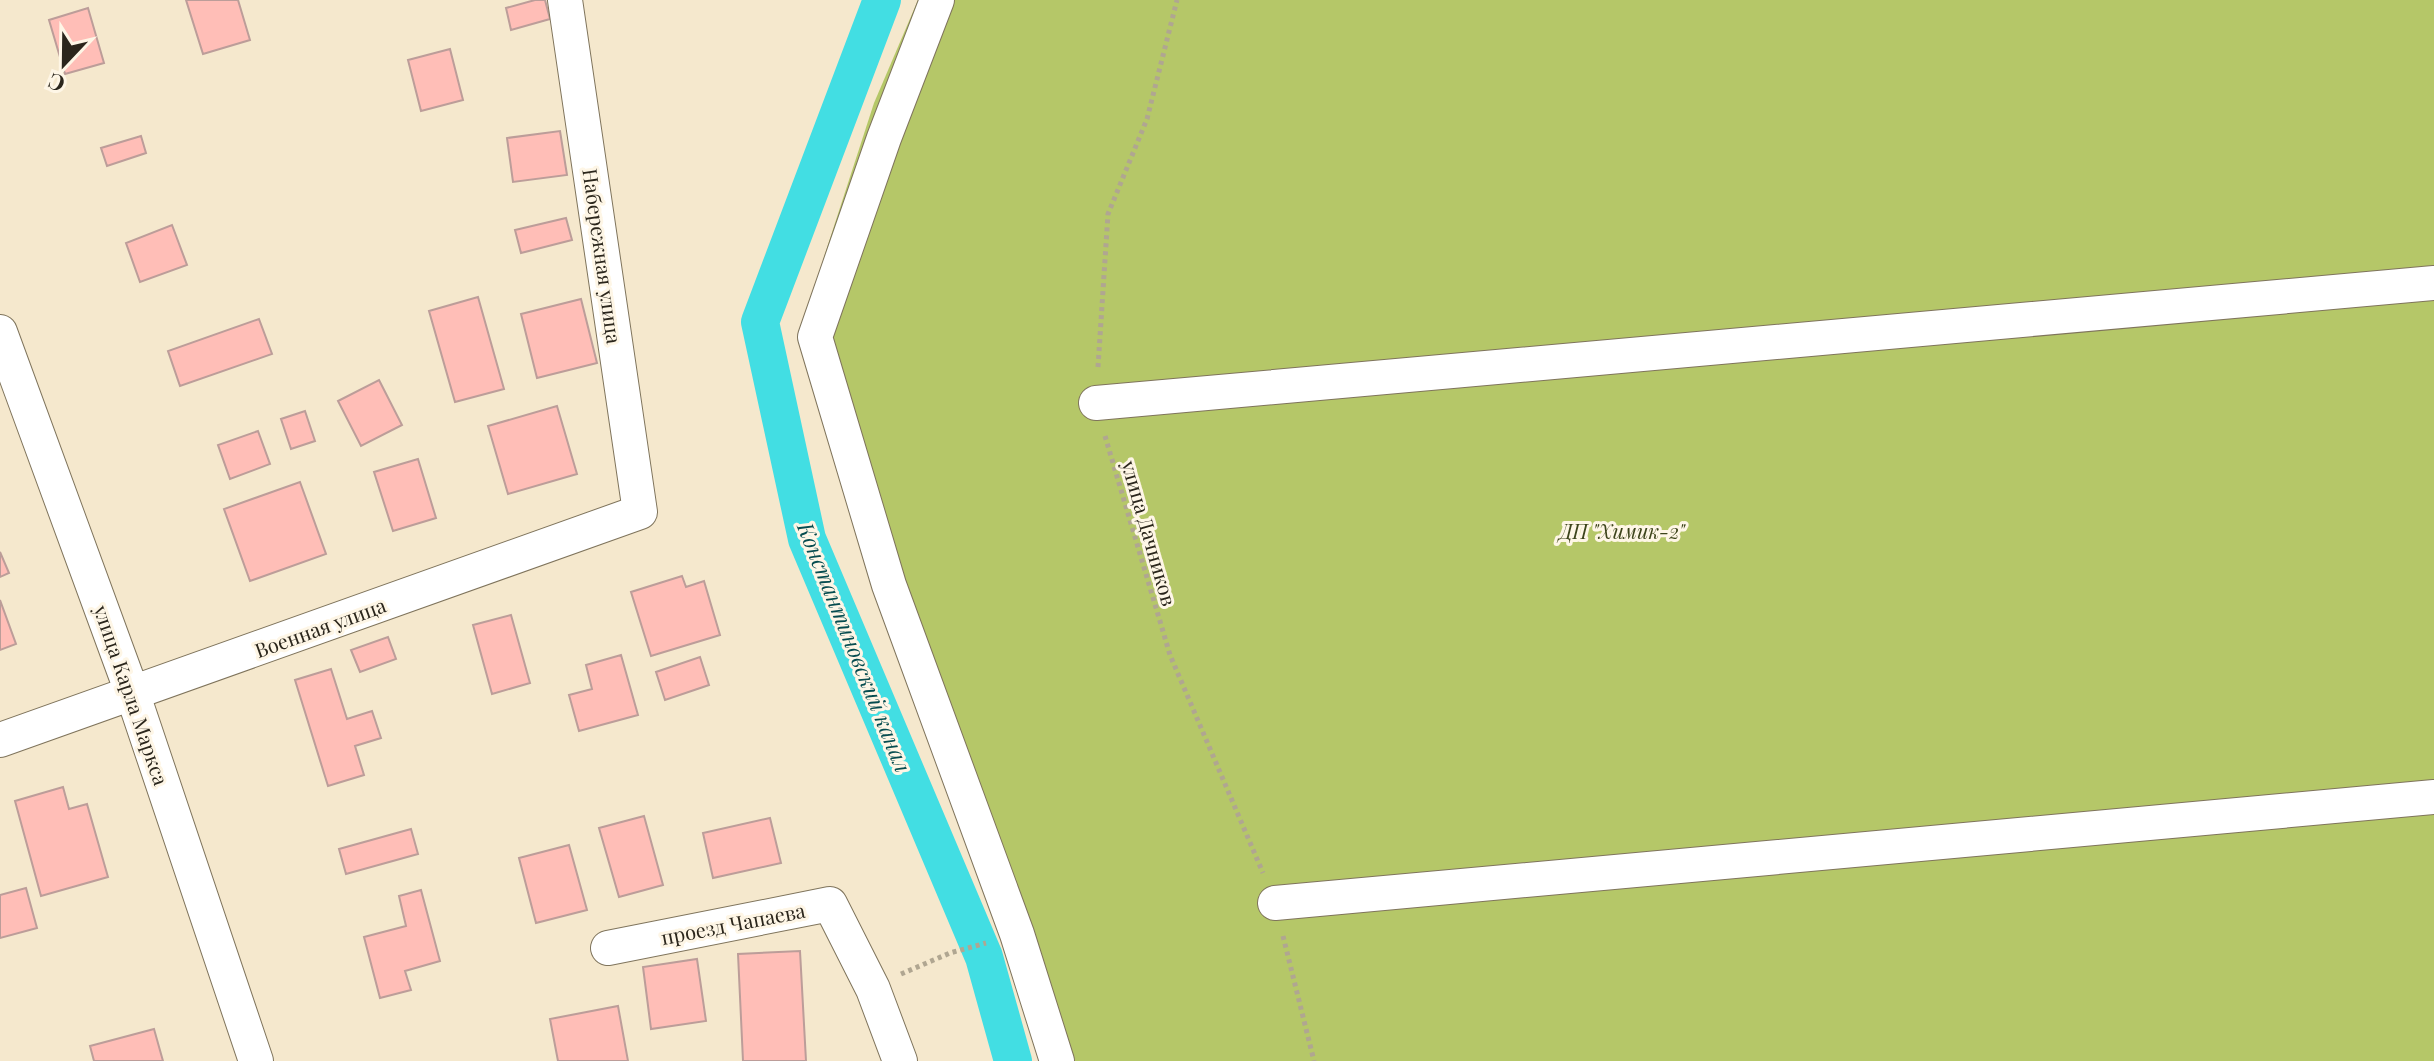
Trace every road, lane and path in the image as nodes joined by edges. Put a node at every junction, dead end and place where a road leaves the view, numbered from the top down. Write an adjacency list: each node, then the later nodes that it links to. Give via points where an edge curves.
1 (565, 0): 7 (street, Набережная улица)
2 (937, 0): 17 (street, via 815,337 889,585 1017,934)
3 (1177, 0): 6 (path, улица Дачников, via 1147,119 1108,214)
4 (2434, 283): 6 (street)
5 (0, 332): 8 (street, улица Карла Маркса)
6 (1096, 403): 11 (path, улица Дачников, via 1170,655)
7 (640, 512): 8 (street, Военная улица)
8 (133, 695): 9 (street, Военная улица); 15 (street, улица Карла Маркса)
9 (0, 740)
10 (2434, 797): 11 (street)
11 (1275, 903): 18 (path, улица Дачников)
12 (999, 940): 14 (path, via 950,953)
13 (608, 948): 14 (street, проезд Чапаева, via 830,904)
14 (873, 989): 16 (street, проезд Чапаева)
15 (256, 1061)
16 (900, 1061)
17 (1057, 1061)
18 (1314, 1061)

